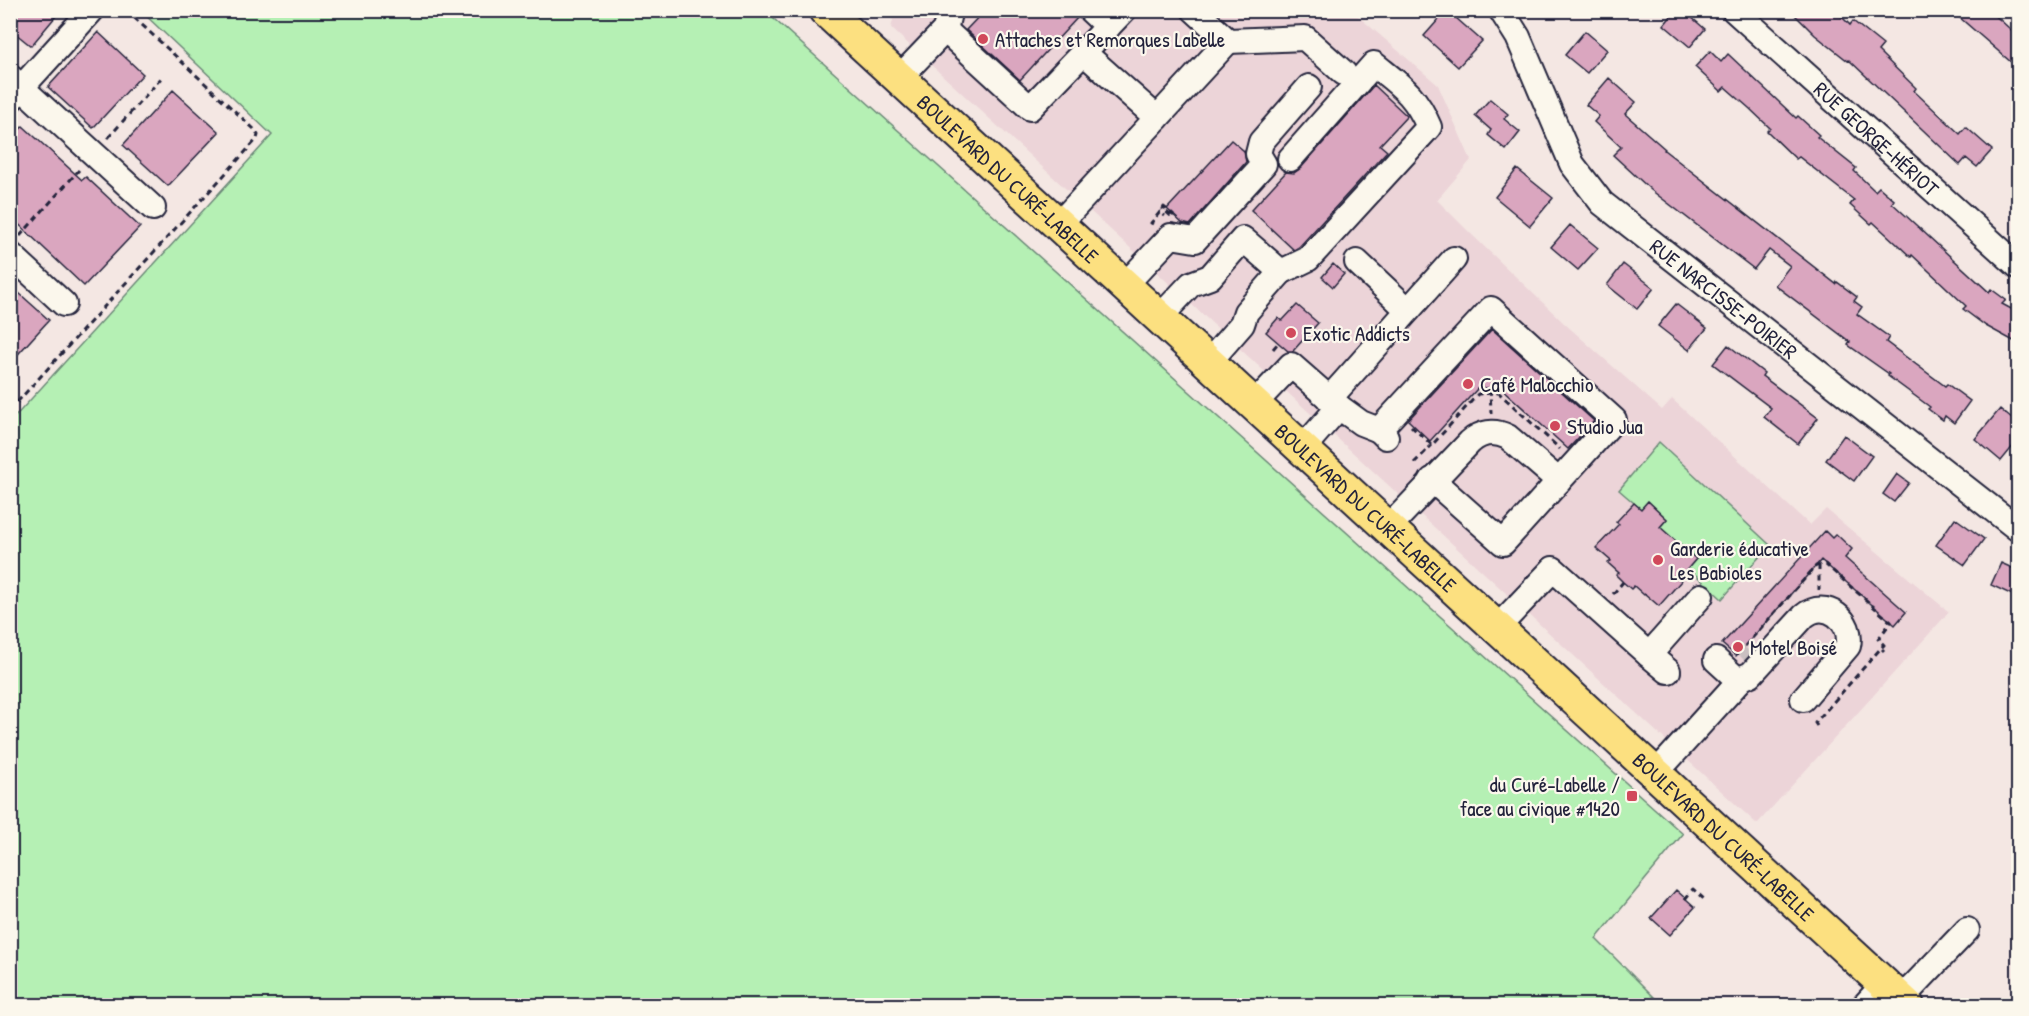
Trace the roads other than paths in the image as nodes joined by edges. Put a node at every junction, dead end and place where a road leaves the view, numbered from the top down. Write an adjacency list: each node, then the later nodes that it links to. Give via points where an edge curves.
1 (92, 10): 14 (street)
2 (825, 10): 12 (main road, BOULEVARD DU CURÉ-LABELLE)
3 (1090, 10): 7 (street)
4 (1194, 10): 9 (street)
5 (1501, 10): 35 (street, RUE NARCISSE-POIRIER, via 1518,37 1572,164 1602,203)
6 (1734, 10): 22 (street, RUE GEORGE-HÉRIOT)
7 (1116, 19): 10 (street)
8 (946, 20): 10 (street, via 1030,108); 12 (street)
9 (1228, 41): 11 (street, via 1305,38); 15 (street)
10 (1084, 53): 15 (street)
11 (1344, 73)
12 (899, 78): 18 (main road, BOULEVARD DU CURÉ-LABELLE)
13 (1309, 87): 24 (street, via 1261,142 1258,154 1264,164 1195,240 1171,236)
14 (14, 88): 17 (street)
15 (1157, 118): 18 (street)
16 (1290, 159): 23 (street, via 1374,64 1409,92 1429,127 1308,259)
17 (153, 208)
18 (1058, 225): 24 (main road, BOULEVARD DU CURÉ-LABELLE)
19 (10, 254): 25 (street)
20 (1454, 259): 26 (street)
21 (1357, 262): 26 (street)
22 (2019, 266)
23 (1281, 272): 27 (street, via 1243,238 1209,277 1191,284); 28 (street)
24 (1124, 286): 27 (main road, BOULEVARD DU CURÉ-LABELLE)
25 (64, 304)
26 (1408, 310): 29 (street)
27 (1159, 318): 28 (main road, BOULEVARD DU CURÉ-LABELLE)
28 (1208, 363): 30 (main road, BOULEVARD DU CURÉ-LABELLE)
29 (1334, 403): 30 (street, via 1291,365); 31 (street); 33 (street, via 1382,434 1491,309 1614,420)
30 (1253, 405): 31 (main road, BOULEVARD DU CURÉ-LABELLE)
31 (1302, 449): 34 (main road, BOULEVARD DU CURÉ-LABELLE)
32 (1432, 480): 33 (street, via 1473,439 1493,433 1513,441); 33 (street, via 1503,543); 34 (street)
33 (1559, 481)
34 (1388, 528): 37 (main road, BOULEVARD DU CURÉ-LABELLE)
35 (2019, 529)
36 (1701, 596): 38 (street)
37 (1497, 628): 38 (street, via 1553,569); 43 (main road, BOULEVARD DU CURÉ-LABELLE)
38 (1649, 655): 41 (street)
39 (1716, 660): 40 (street)
40 (1752, 660): 42 (street, via 1811,611 1833,612 1842,620 1849,641 1846,650); 43 (street)
41 (1668, 671)
42 (1807, 710)
43 (1655, 774): 45 (main road, BOULEVARD DU CURÉ-LABELLE)
44 (1967, 930): 45 (street)
45 (1889, 999)

